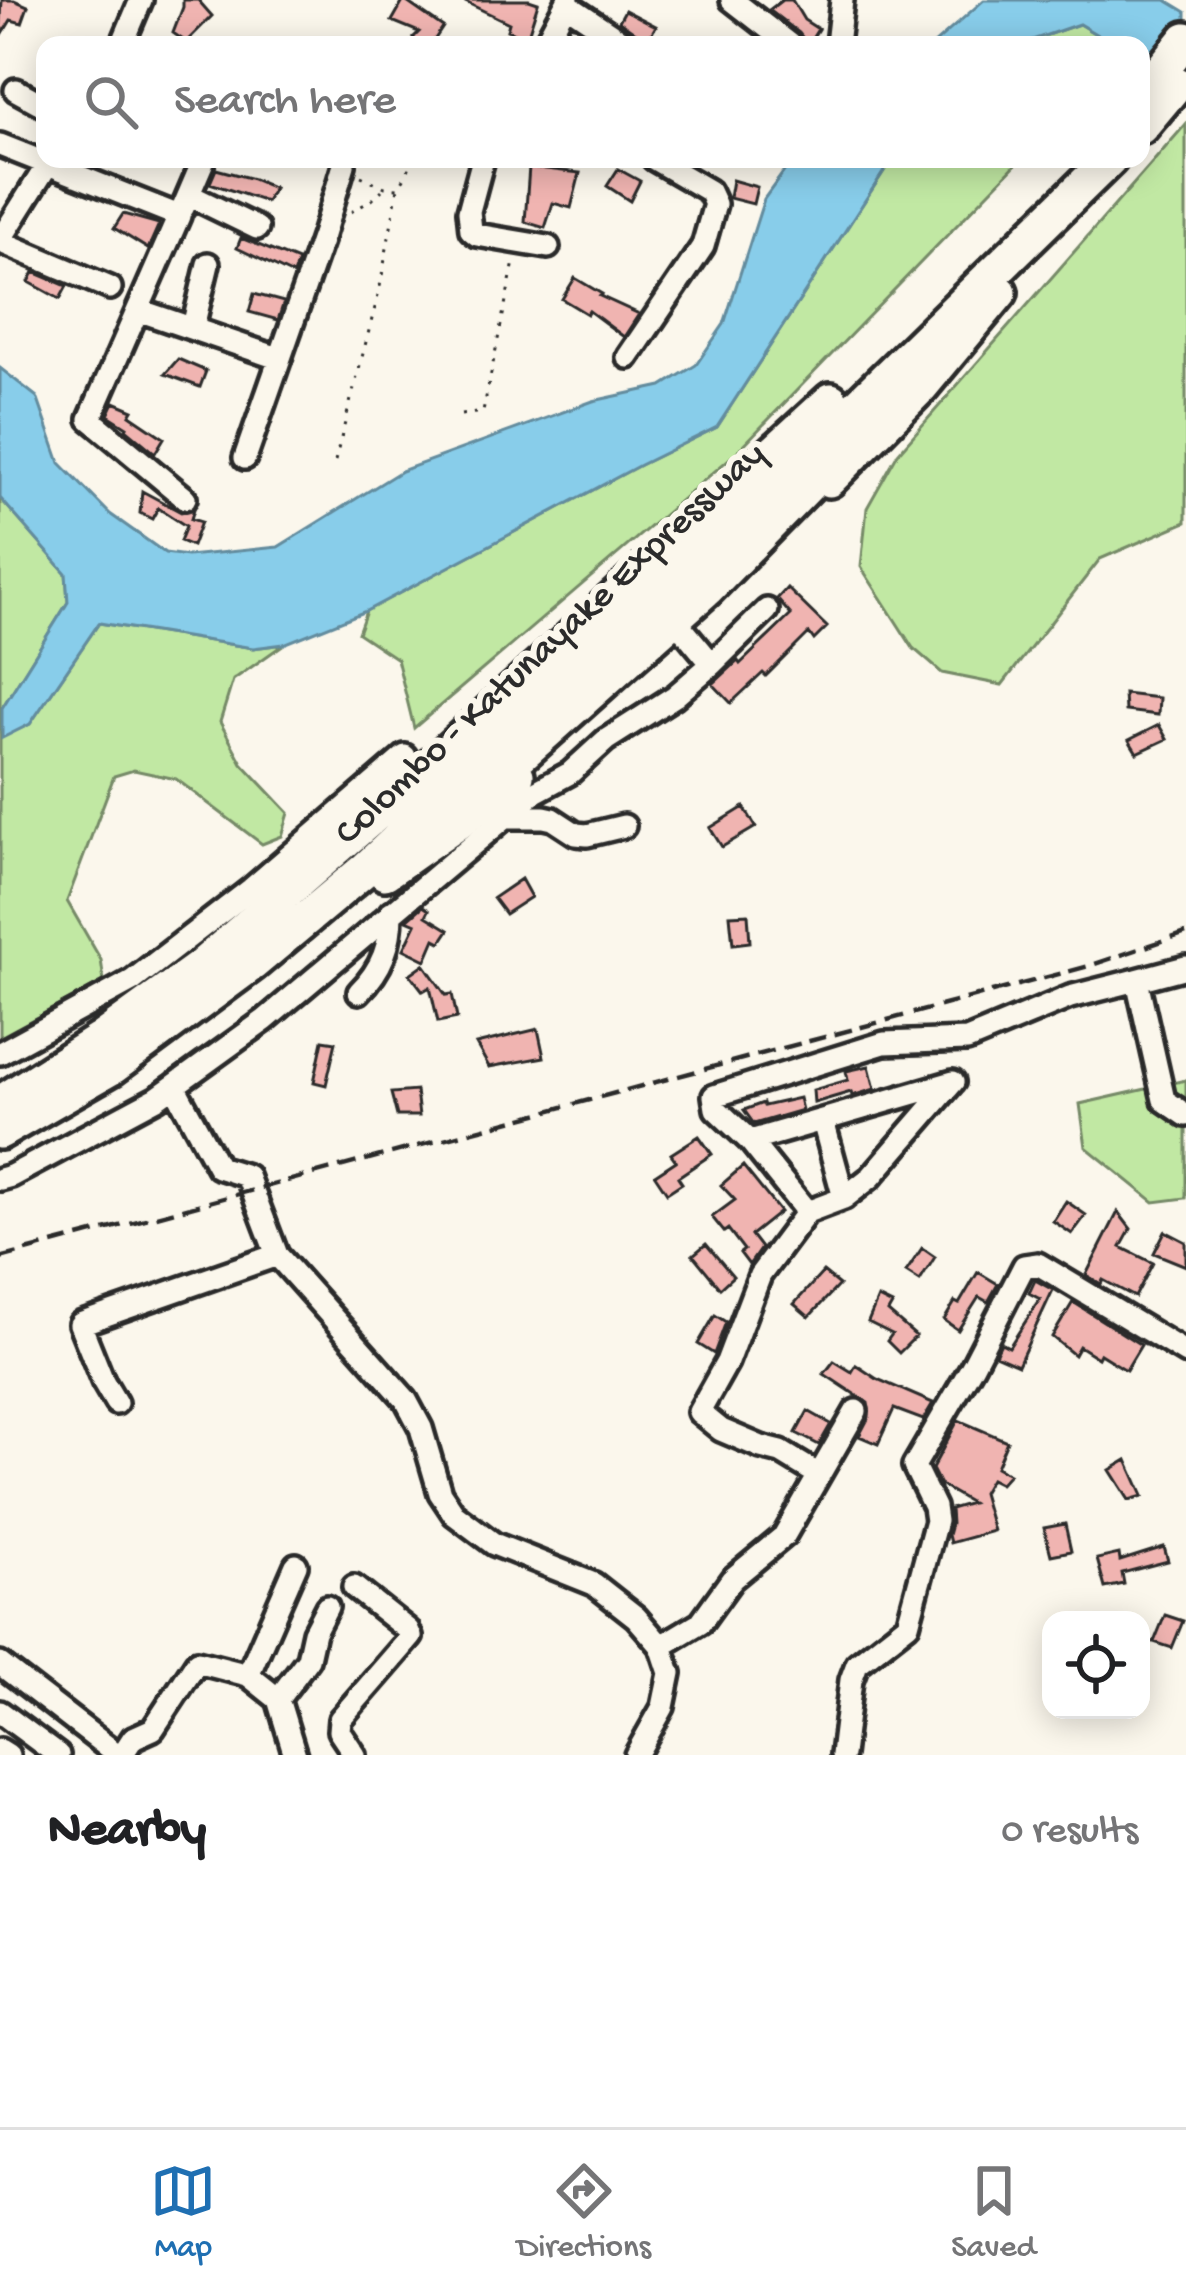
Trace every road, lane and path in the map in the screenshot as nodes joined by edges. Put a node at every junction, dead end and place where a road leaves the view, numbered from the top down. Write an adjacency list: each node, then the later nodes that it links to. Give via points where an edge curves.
1 (141, 0): 5 (street)
2 (732, 0): 8 (street)
3 (842, 0): 9 (street)
4 (567, 2): 6 (street); 7 (street)
5 (126, 36)
6 (549, 36)
7 (614, 36)
8 (778, 36)
9 (838, 36)
10 (1186, 39): 11 (highway)
11 (1159, 89)
12 (16, 90): 13 (street)
13 (36, 101)
14 (0, 145): 15 (street)
15 (36, 157)
16 (46, 168): 37 (street, via 4,235 7,244)
17 (68, 168): 30 (street)
18 (200, 168): 30 (street)
19 (343, 168): 31 (street)
20 (349, 168): 27 (path)
21 (409, 168): 28 (path)
22 (481, 168): 33 (street, via 470,230)
23 (669, 168): 40 (street, via 709,191 715,204 703,246)
24 (1070, 168): 61 (highway, Colombo - Katunayake Expressway, via 968,275 404,790 200,968)
25 (1103, 168): 54 (highway, Colombo - Katunayake Expressway, via 696,563)
26 (1104, 168): 29 (highway)
27 (385, 187): 28 (path); 31 (path, via 351,212)
28 (398, 188): 44 (path)
29 (1080, 195): 35 (highway); 54 (highway, via 697,579 392,853)
30 (184, 206): 32 (street); 38 (street)
31 (331, 209): 41 (street)
32 (257, 227)
33 (518, 242): 34 (street); 42 (path, via 483,412)
34 (548, 248)
35 (1028, 258): 47 (highway, via 921,387); 52 (highway, via 707,590)
36 (208, 264): 39 (street)
37 (110, 288)
38 (138, 310): 39 (street); 45 (street, via 91,419)
39 (193, 327): 41 (street)
40 (628, 357)
41 (278, 358): 43 (street)
42 (461, 415)
43 (244, 458)
44 (335, 461)
45 (184, 497)
46 (767, 610): 48 (street)
47 (682, 628): 48 (street); 52 (highway, via 566,735)
48 (712, 664): 50 (street)
49 (405, 756): 59 (street, via 132,981)
50 (506, 817): 51 (street, via 544,817 587,835); 53 (street)
51 (624, 826)
52 (366, 886): 56 (highway)
53 (391, 912): 58 (street, via 386,954); 60 (street)
54 (293, 929): 56 (highway, Colombo - Katunayake Expressway)
55 (1186, 967): 57 (street)
56 (241, 972): 64 (highway, Colombo - Katunayake Expressway, via 113,1067)
57 (1137, 980): 62 (street, via 1164,1100); 65 (street, via 967,1040 884,1042 714,1096 716,1109)
58 (359, 992)
59 (0, 1053)
60 (174, 1086): 66 (street); 69 (street, via 218,1167 247,1176)
61 (0, 1102)
62 (1186, 1115)
63 (823, 1121): 65 (street); 67 (street); 67 (street, via 953,1082)
64 (0, 1132)
65 (750, 1141): 68 (street)
66 (0, 1179)
67 (844, 1198): 68 (street)
68 (807, 1212): 73 (street, via 760,1275 699,1412)
69 (278, 1255): 71 (street, via 80,1324); 77 (street, via 406,1400 454,1514 494,1544 594,1584)
70 (1186, 1353): 89 (street, via 1038,1264 1024,1266 914,1466 936,1521 908,1624 857,1664 850,1680)
71 (116, 1403)
72 (856, 1411): 73 (street)
73 (819, 1475): 77 (street, via 784,1536 732,1580 701,1622)
74 (296, 1565): 79 (street)
75 (354, 1588): 87 (street, via 411,1637 340,1719)
76 (327, 1607): 80 (street, via 308,1659)
77 (661, 1646): 88 (street, via 670,1673 663,1707)
78 (0, 1664): 85 (street)
79 (248, 1676): 80 (street); 85 (street, via 197,1662 153,1729)
80 (278, 1699): 86 (street)
81 (0, 1712): 84 (street)
82 (0, 1750): 83 (street)
83 (8, 1755)
84 (58, 1755)
85 (120, 1755)
86 (295, 1755)
87 (355, 1755)
88 (636, 1755)
89 (842, 1755)

